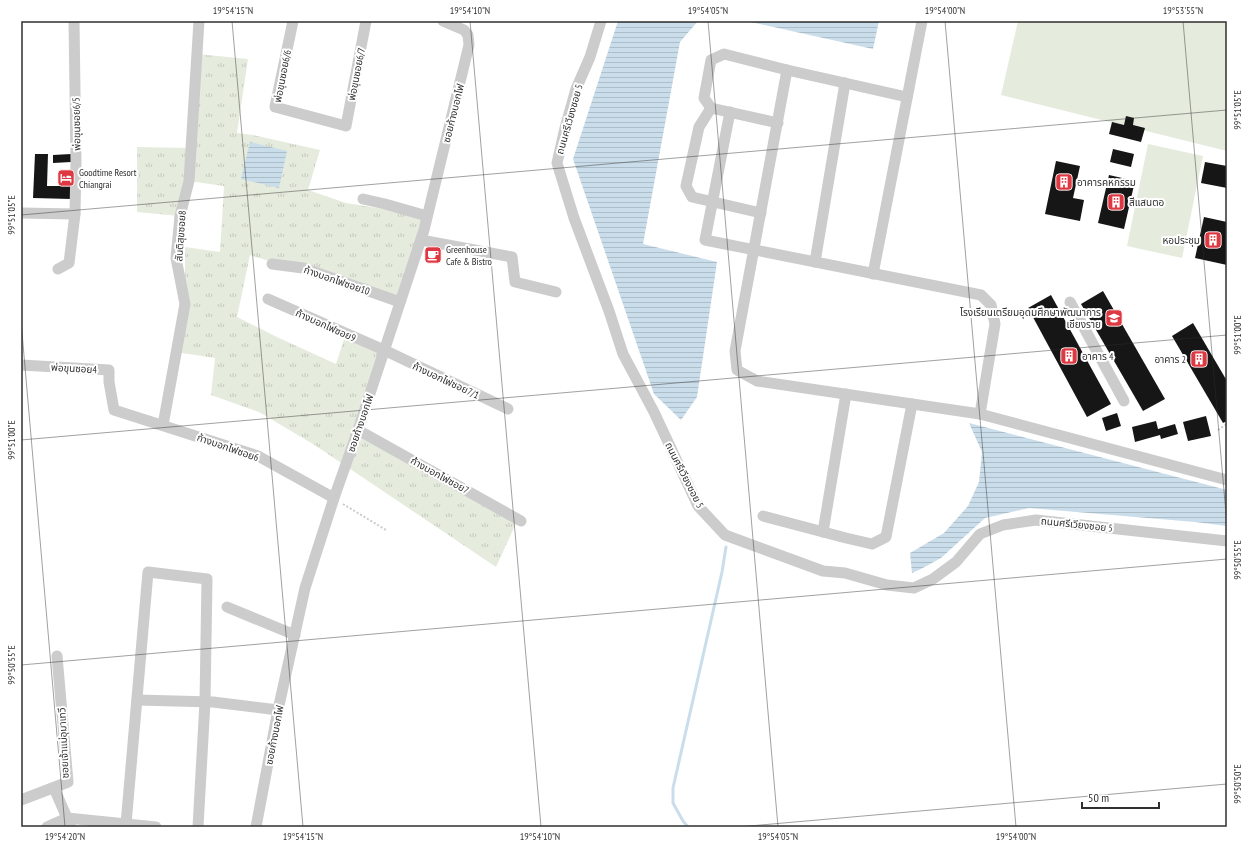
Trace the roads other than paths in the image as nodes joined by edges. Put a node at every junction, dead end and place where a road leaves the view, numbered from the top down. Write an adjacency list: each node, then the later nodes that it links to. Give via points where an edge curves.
1 (74, 21): 19 (street, พ่อขุนซอย6/5)
2 (199, 21): 38 (street, สันติสุขซอย8, via 189,181 180,216 176,258 185,304)
3 (293, 21): 14 (street, พ่อขุนซอย6/6, via 276,107)
4 (366, 21): 14 (street, พ่อขุนซอย6/7)
5 (601, 21): 45 (street, ถนนศรีเวียงซอย 5, via 590,57 576,89 557,163 623,354 654,412 698,506 725,535 823,571 846,573 887,585 914,588 933,579 956,562 980,534 1003,525 1036,520)
6 (922, 21): 10 (street)
7 (446, 22): 20 (street, ซอยก้างบอกไฟ, via 464,30 468,35 469,45)
8 (787, 70): 9 (street); 11 (street, via 724,54 711,60 704,98); 13 (street)
9 (845, 83): 10 (street); 23 (street)
10 (908, 97): 26 (street)
11 (710, 108): 12 (street); 16 (street, via 699,127 686,186 692,197)
12 (730, 112): 13 (street); 16 (street)
13 (778, 122): 18 (street)
14 (346, 126)
15 (363, 199): 20 (street)
16 (712, 202): 18 (street); 22 (street, via 705,240)
17 (21, 213): 19 (street)
18 (761, 213): 22 (street)
19 (75, 214): 25 (street, พ่อขุนซอย6/5, via 69,263)
20 (427, 216): 21 (street, ซอยก้างบอกไฟ)
21 (421, 240): 27 (street, via 512,257 515,282); 29 (street, ซอยก้างบอกไฟ)
22 (754, 250): 23 (street); 33 (street, via 735,351 737,370 757,381)
23 (815, 262): 26 (street)
24 (272, 264): 29 (street, ก้างบอกไฟซอย10, via 303,268)
25 (58, 269)
26 (873, 274): 37 (street, via 981,295 991,305 995,324)
27 (556, 292)
28 (268, 299): 31 (street, ก้างบอกไฟซอย9)
29 (400, 302): 31 (street, ซอยก้างบอกไฟ)
30 (1070, 302): 34 (street)
31 (384, 350): 36 (street, ก้างบอกไฟซอย7/1); 39 (street, ซอยก้างบอกไฟ)
32 (21, 365): 38 (street, พ่อขุนซอย4, via 109,370 114,410)
33 (846, 394): 35 (street); 44 (street)
34 (1124, 401)
35 (912, 404): 37 (street); 44 (street, via 886,536 872,544)
36 (508, 409)
37 (980, 414): 40 (street)
38 (162, 425): 41 (street, ก้างบอกไฟซอย6, via 258,456)
39 (358, 430): 41 (street, ซอยก้างบอกไฟ); 43 (street, ก้างบอกไฟซอย7)
40 (1227, 480)
41 (334, 498): 47 (street, ซอยก้างบอกไฟ, via 305,588)
42 (764, 516): 44 (street)
43 (521, 521)
44 (823, 532)
45 (1227, 541)
46 (226, 607): 47 (street)
47 (295, 635): 51 (street, ซอยก้างบอกไฟ)
48 (57, 656): 52 (street, ซอยเจ้าแม่อุมาเทวี, via 68,782)
49 (137, 700): 50 (street); 50 (street, via 148,572 207,579); 55 (street)
50 (205, 702): 51 (street); 58 (street)
51 (278, 710): 59 (street, ซอยก้างบอกไฟ)
52 (54, 788): 53 (street, ซอยเจ้าแม่อุมาเทวี); 54 (street)
53 (21, 800)
54 (69, 822): 55 (street); 56 (street)
55 (126, 824): 57 (street)
56 (47, 827)
57 (156, 827)
58 (198, 827)
59 (256, 827)

